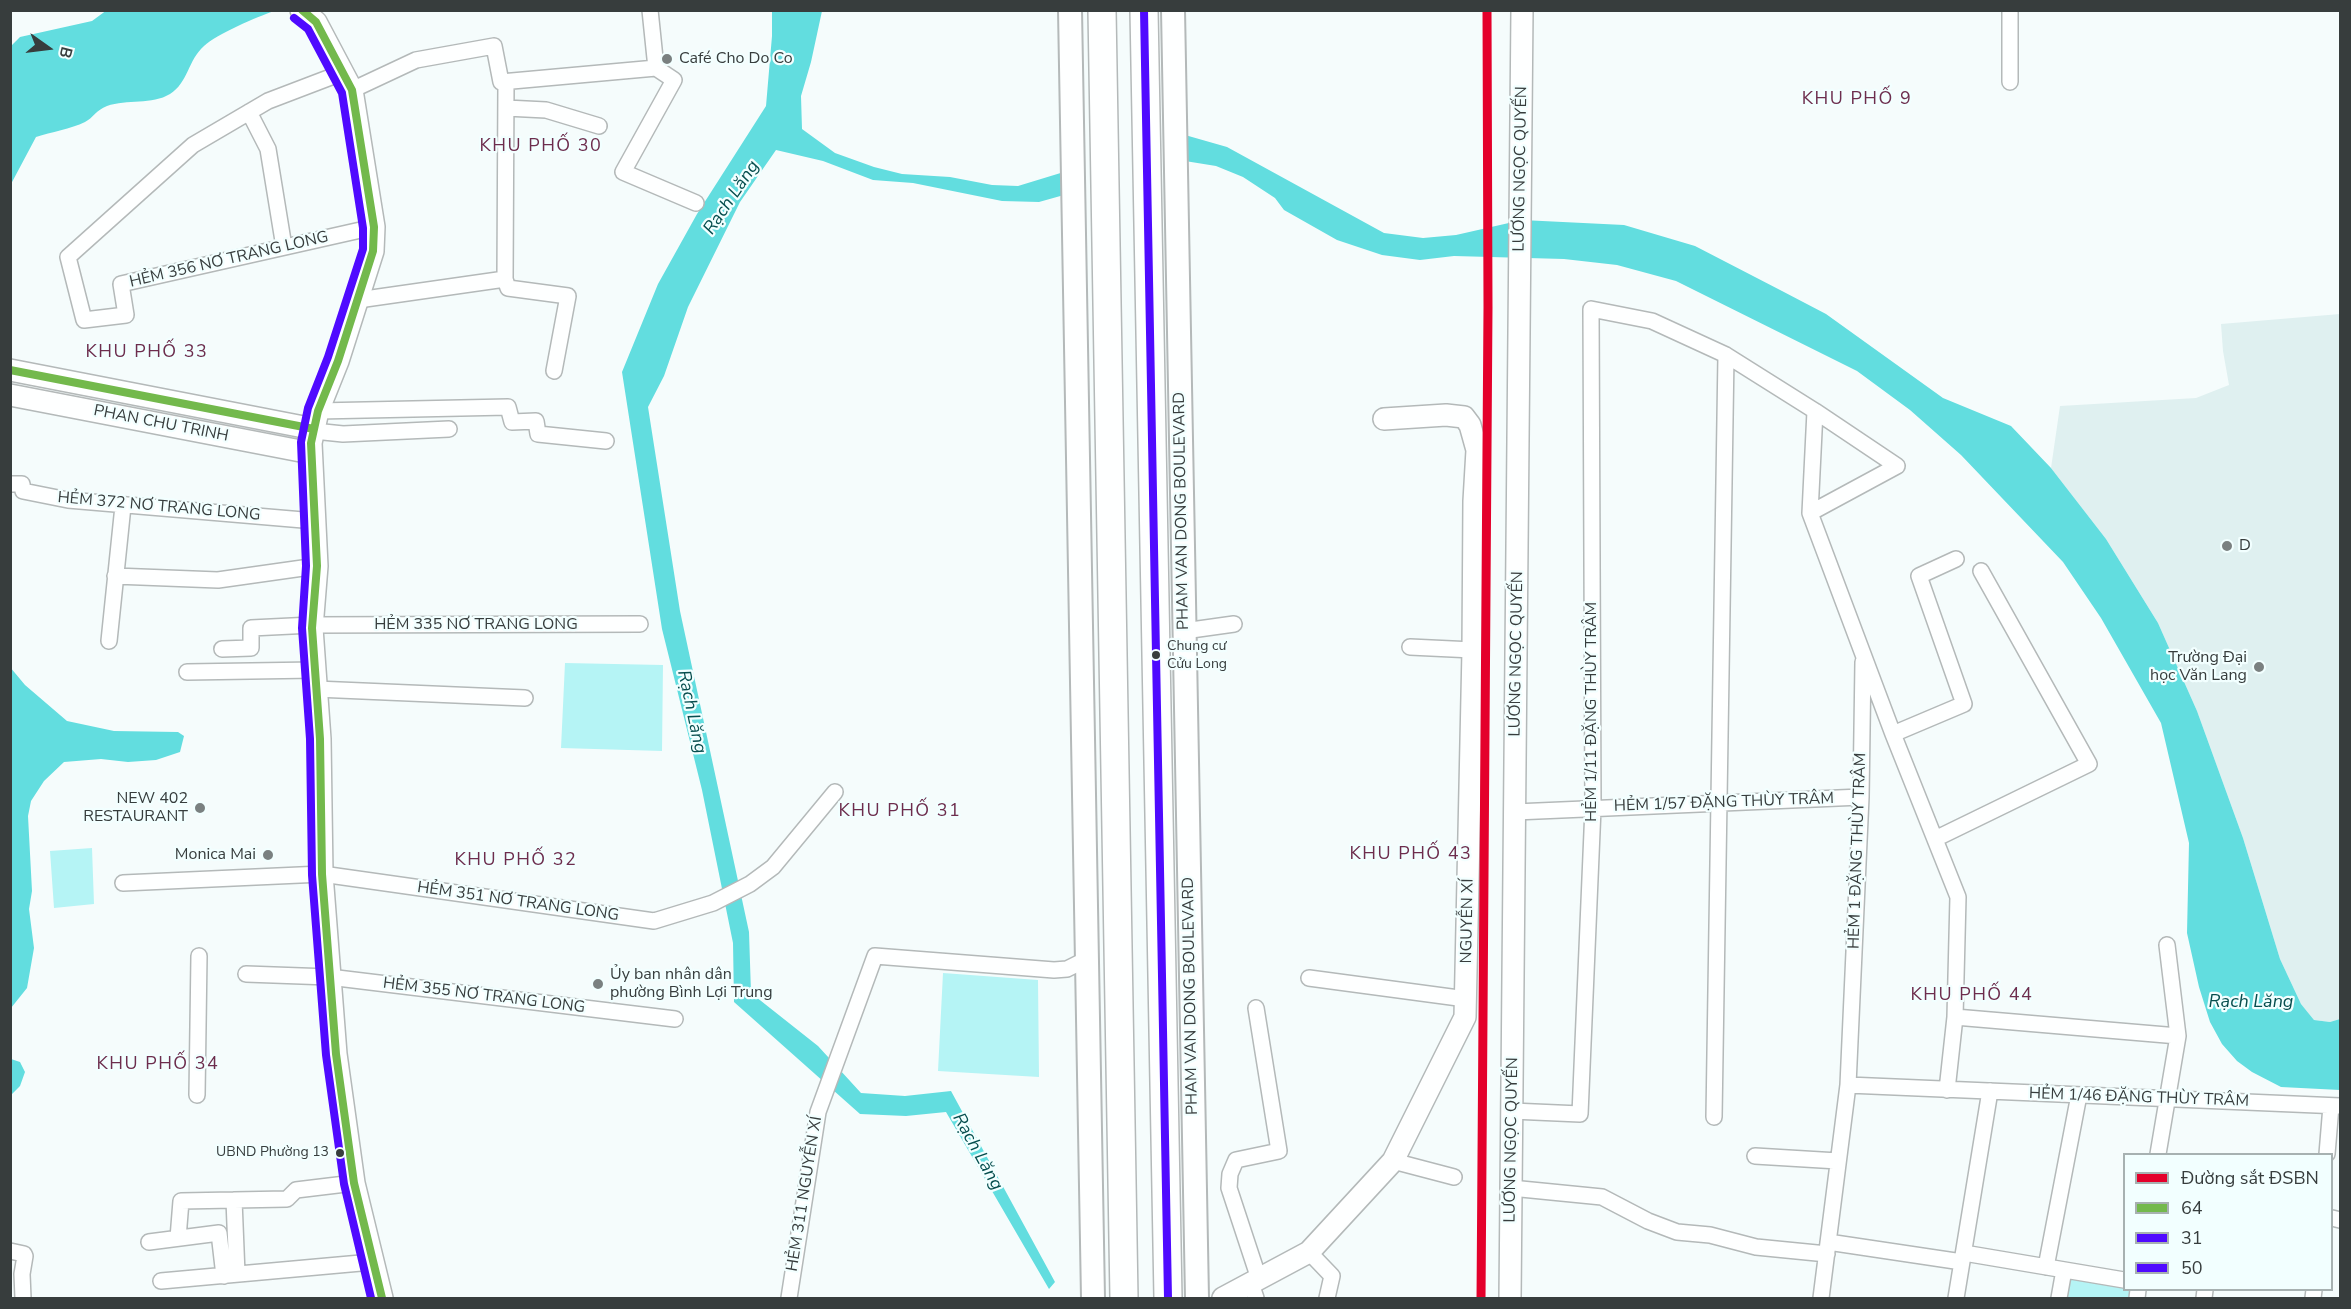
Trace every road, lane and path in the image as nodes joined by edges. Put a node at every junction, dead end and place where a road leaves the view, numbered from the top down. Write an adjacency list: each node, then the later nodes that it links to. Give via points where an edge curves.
1 (650, 10): 9 (street)
2 (1070, 10): 62 (main road)
3 (1102, 10): 71 (highway)
4 (1144, 10): 109 (highway, PHAM VAN DONG BOULEVARD)
5 (1173, 10): 42 (main road, PHAM VAN DONG BOULEVARD)
6 (1522, 10): 56 (street, LƯƠNG NGỌC QUYẾN)
7 (2010, 10): 12 (street)
8 (312, 14): 10 (street)
9 (656, 68): 11 (street); 16 (street, via 674,80 623,172)
10 (348, 81): 11 (street, via 416,60 494,46 501,82); 14 (street, via 268,101); 17 (street)
11 (506, 82): 13 (street)
12 (2010, 82)
13 (506, 108): 15 (street, via 546,110); 19 (street)
14 (249, 112): 18 (street, via 268,149); 18 (street, HẺM 356 NƠ TRANG LONG, via 193,145 68,257 84,320 126,315 121,284)
15 (599, 126)
16 (696, 203)
17 (374, 227): 18 (street, HẺM 356 NƠ TRANG LONG); 20 (street, via 373,251)
18 (284, 247)
19 (505, 279): 20 (street); 23 (street, via 508,288 568,296)
20 (358, 300): 27 (street)
21 (1726, 355): 25 (street); 54 (street); 55 (street, HẺM 1/11 ĐẶNG THÙY TRÂM, via 1652,321 1591,309)
22 (10, 370): 27 (street, PHAN CHU TRINH)
23 (554, 371)
24 (10, 395): 30 (street, PHAN CHU TRINH)
25 (1815, 411): 33 (street, HẺM 1 ĐẶNG THÙY TRÂM); 33 (street, via 1897,466)
26 (1384, 419): 46 (street, NGUYỄN XÍ, via 1446,415 1464,417 1470,426 1477,450)
27 (316, 424): 28 (street, via 343,434); 29 (street, via 508,407 512,422 536,421 538,434); 30 (street)
28 (449, 429)
29 (606, 441)
30 (311, 453): 34 (street)
31 (10, 484): 32 (street, HẺM 372 NƠ TRANG LONG, via 22,484 23,491 68,500)
32 (123, 506): 34 (street, HẺM 372 NƠ TRANG LONG); 38 (street)
33 (1810, 513): 47 (street, HẺM 1 ĐẶNG THÙY TRÂM)
34 (315, 521): 36 (street)
35 (1956, 559): 51 (street, via 1919,576 1964,704)
36 (317, 566): 38 (street, via 218,580); 41 (street)
37 (1982, 571): 57 (street, via 2089,764)
38 (115, 576): 43 (street)
39 (640, 624): 41 (street, HẺM 335 NƠ TRANG LONG)
40 (1233, 624): 42 (street)
41 (312, 625): 45 (street, HẺM 335 NƠ TRANG LONG, via 251,628 251,648); 49 (street)
42 (1184, 631): 110 (main road, PHAM VAN DONG BOULEVARD)
43 (109, 640)
44 (1410, 647): 46 (street)
45 (222, 649)
46 (1473, 650): 66 (street, NGUYỄN XÍ)
47 (1863, 653): 51 (street); 53 (street, HẺM 1 ĐẶNG THÙY TRÂM)
48 (187, 672): 49 (street)
49 (315, 679): 50 (street); 58 (street)
50 (525, 698)
51 (1893, 734): 57 (street)
52 (835, 792): 58 (street, HẺM 351 NƠ TRANG LONG, via 773,867 750,884 713,903 654,921)
53 (1861, 797): 54 (street, HẺM 1/57 ĐẶNG THÙY TRÂM); 73 (street, HẺM 1 ĐẶNG THÙY TRÂM)
54 (1719, 803): 55 (street, HẺM 1/57 ĐẶNG THÙY TRÂM); 81 (street)
55 (1593, 808): 56 (street, HẺM 1/57 ĐẶNG THÙY TRÂM); 80 (street, HẺM 1/11 ĐẶNG THÙY TRÂM, via 1580,1114)
56 (1515, 812): 80 (street, LƯƠNG NGỌC QUYẾN)
57 (1935, 838): 68 (street, via 1958,897)
58 (322, 874): 59 (street, HẺM 351 NƠ TRANG LONG); 64 (street)
59 (123, 884)
60 (2167, 945): 70 (street)
61 (199, 956): 76 (street)
62 (1087, 959): 72 (main road); 106 (street, HẺM 311 NGUYỄN XÍ, via 1068,969 1054,970 875,956 818,1112)
63 (246, 974): 64 (street, HẺM 355 NƠ TRANG LONG)
64 (329, 976): 69 (street, HẺM 355 NƠ TRANG LONG); 88 (street, via 339,1085)
65 (1309, 978): 66 (street)
66 (1466, 999): 85 (street, NGUYỄN XÍ, via 1465,1017)
67 (1256, 1008): 103 (street, via 1279,1150 1236,1160 1228,1188)
68 (1955, 1017): 70 (street); 74 (street)
69 (675, 1019)
70 (2178, 1036): 78 (street)
71 (1120, 1065): 72 (main road); 108 (highway)
72 (1089, 1066): 107 (main road)
73 (1848, 1085): 74 (street, HẺM 1/46 ĐẶNG THÙY TRÂM); 86 (street, HẺM 1 ĐẶNG THÙY TRÂM)
74 (1947, 1090): 75 (street, HẺM 1/46 ĐẶNG THÙY TRÂM)
75 (1990, 1091): 77 (street, HẺM 1/46 ĐẶNG THÙY TRÂM); 96 (street)
76 (197, 1095)
77 (2079, 1095): 78 (street, HẺM 1/46 ĐẶNG THÙY TRÂM); 98 (street)
78 (2167, 1099): 79 (street, HẺM 1/46 ĐẶNG THÙY TRÂM); 82 (street)
79 (2336, 1106): 83 (street)
80 (1512, 1111): 89 (street, LƯƠNG NGỌC QUYẾN)
81 (1714, 1117)
82 (2158, 1153)
83 (2327, 1153)
84 (1755, 1156): 86 (street)
85 (1393, 1161): 87 (street); 95 (street, NGUYỄN XÍ)
86 (1838, 1161): 93 (street, HẺM 1 ĐẶNG THÙY TRÂM)
87 (1454, 1177)
88 (354, 1183): 90 (street, via 296,1190 287,1199); 97 (street)
89 (1511, 1188): 93 (street, via 1602,1197 1677,1232 1710,1235 1756,1247); 113 (street, LƯƠNG NGỌC QUYẾN)
90 (234, 1200): 91 (street, via 181,1201); 100 (street)
91 (178, 1238): 92 (street); 100 (street, via 219,1233)
92 (149, 1242)
93 (1827, 1248): 96 (street); 114 (street, HẺM 1 ĐẶNG THÙY TRÂM)
94 (10, 1251): 104 (street, via 25,1256)
95 (1309, 1252): 103 (street, NGUYỄN XÍ); 112 (street, via 1332,1276)
96 (1963, 1258): 98 (street); 115 (street)
97 (372, 1262): 100 (street); 105 (street)
98 (2046, 1267): 99 (street)
99 (2064, 1270): 101 (street); 116 (street)
100 (231, 1275): 102 (street)
101 (2123, 1280)
102 (161, 1281)
103 (1255, 1287): 111 (street, NGUYỄN XÍ)
104 (19, 1294)
105 (382, 1299)
106 (789, 1299)
107 (1094, 1299)
108 (1124, 1299)
109 (1168, 1299)
110 (1197, 1299)
111 (1222, 1299)
112 (1327, 1299)
113 (1510, 1299)
114 (1821, 1299)
115 (1956, 1299)
116 (2059, 1299)

